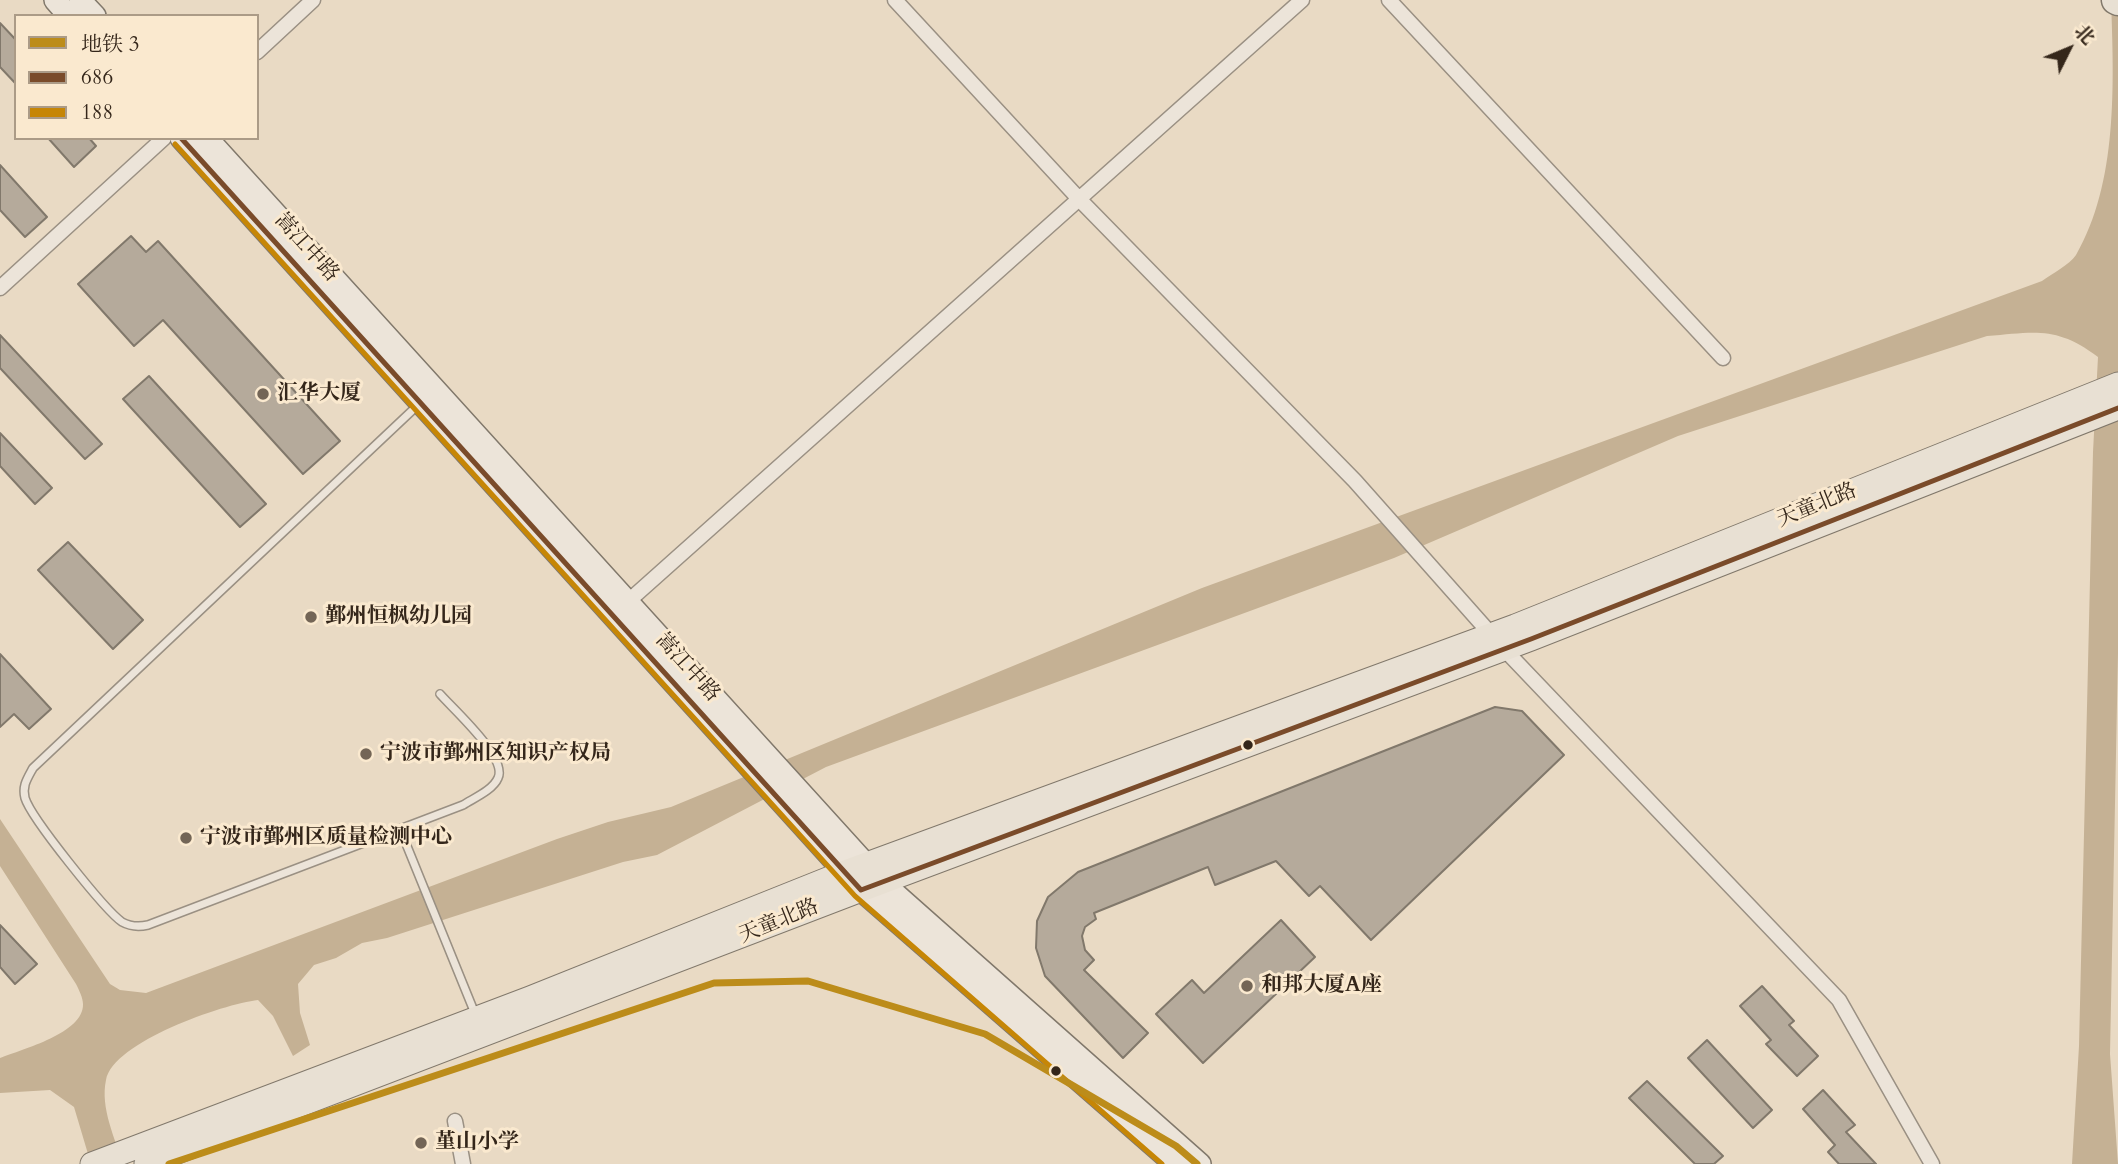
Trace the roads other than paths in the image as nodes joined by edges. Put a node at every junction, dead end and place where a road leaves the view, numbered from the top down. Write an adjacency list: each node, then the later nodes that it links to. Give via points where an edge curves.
1 (55, 0): 7 (main road)
2 (80, 0): 8 (main road)
3 (313, 0): 9 (street)
4 (895, 0): 13 (street)
5 (1302, 0): 13 (street)
6 (1389, 0): 15 (street)
7 (67, 14)
8 (93, 14)
9 (259, 50)
10 (162, 140): 14 (street)
11 (183, 140): 17 (main road, 嵩江中路)
12 (209, 140): 20 (main road, 嵩江中路)
13 (1080, 200): 20 (street); 21 (street, via 1355,481)
14 (0, 288)
15 (1723, 358)
16 (2118, 384): 19 (main road, 天童北路)
17 (421, 402): 20 (main road, 嵩江中路); 23 (lane, via 33,768 24,784 32,811 83,878 121,921 136,928)
18 (2118, 408): 19 (main road, 天童北路)
19 (1710, 558): 21 (main road, 天童北路); 21 (main road, 天童北路, via 1515,626)
20 (621, 608): 24 (main road, 嵩江中路); 24 (main road, 嵩江中路, via 716,728 794,815)
21 (1499, 642): 24 (main road); 25 (main road, 天童北路); 33 (street, via 1839,1000)
22 (440, 694): 23 (lane, via 494,753 500,768 498,779 463,805)
23 (400, 829): 26 (lane)
24 (855, 868): 25 (main road, 嵩江中路); 26 (main road)
25 (871, 886): 28 (main road, 天童北路, via 172,1153); 31 (main road, 嵩江中路); 32 (main road, 嵩江中路)
26 (477, 1018): 28 (main road)
27 (455, 1121): 30 (street)
28 (144, 1155): 29 (main road)
29 (92, 1164)
30 (463, 1164)
31 (1175, 1164)
32 (1200, 1164)
33 (1932, 1164)

